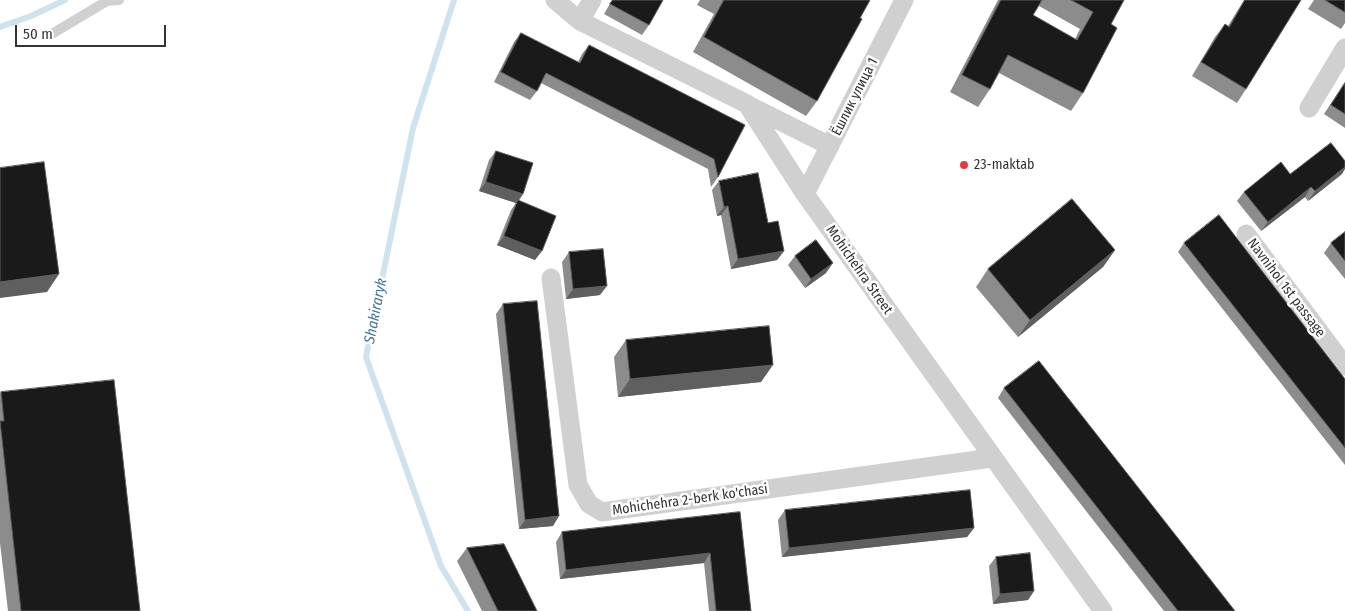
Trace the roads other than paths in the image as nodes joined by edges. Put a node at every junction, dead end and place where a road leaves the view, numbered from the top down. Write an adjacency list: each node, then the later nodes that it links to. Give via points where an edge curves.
1 (119, 0): 6 (lane, via 107,1)
2 (555, 0): 5 (street)
3 (592, 0): 5 (street)
4 (904, 0): 10 (street, Ёшлик улица 1)
5 (580, 21): 8 (street)
6 (50, 36)
7 (1345, 48): 9 (street)
8 (747, 104): 10 (street); 11 (street, Mohichehra Street)
9 (1309, 108)
10 (830, 146): 11 (street, Ёшлик улица 1)
11 (806, 194): 15 (street, Mohichehra Street)
12 (1246, 234): 14 (street, Navnihol 1st passage)
13 (551, 278): 15 (street, Mohichehra 2-berk ko'chasi, via 578,485 589,504 602,512)
14 (1345, 366)
15 (992, 458): 16 (street, Mohichehra Street)
16 (1102, 611)

